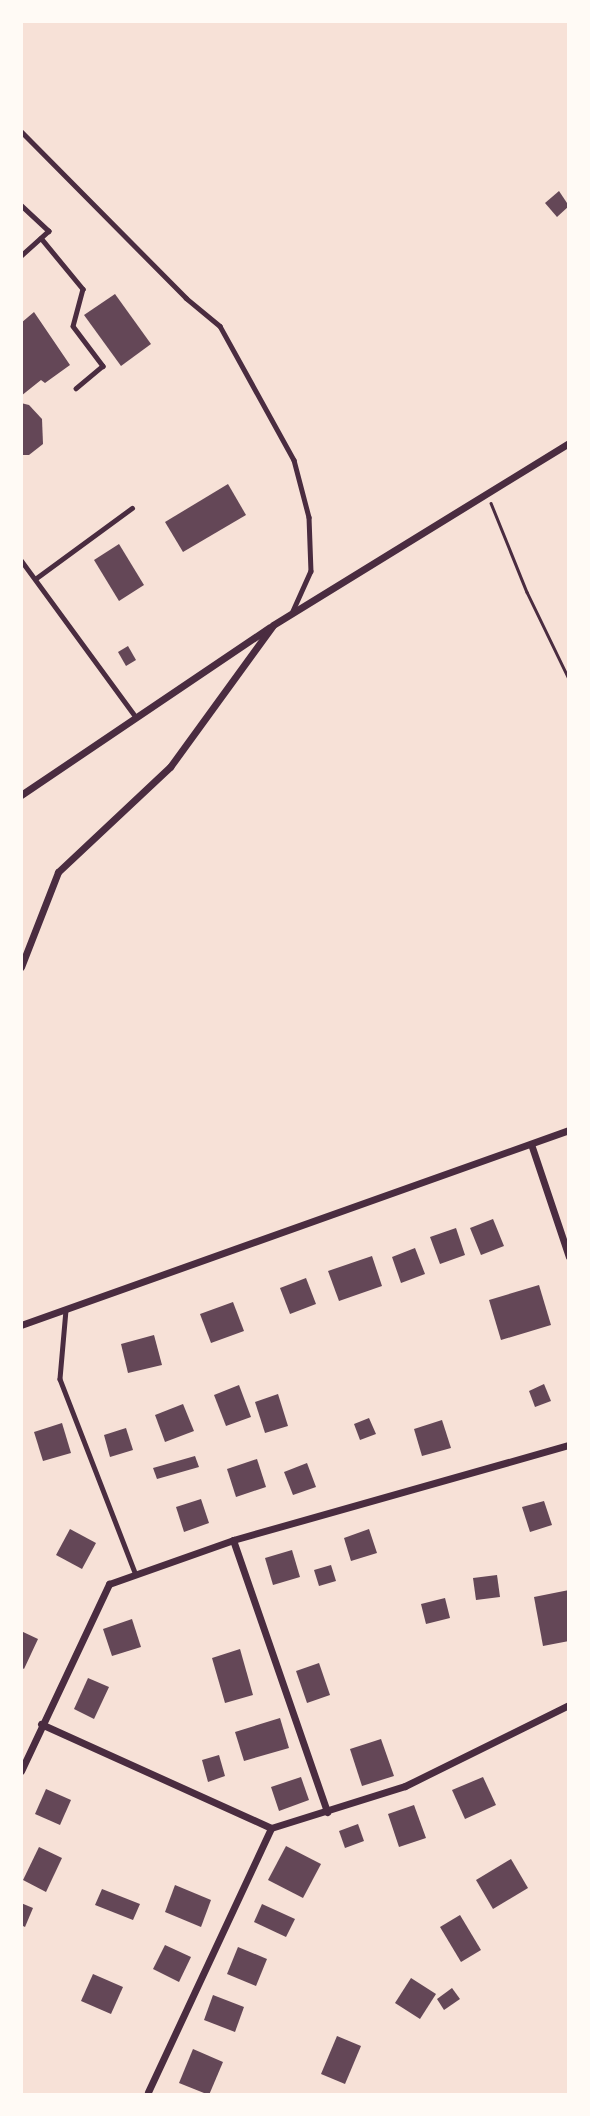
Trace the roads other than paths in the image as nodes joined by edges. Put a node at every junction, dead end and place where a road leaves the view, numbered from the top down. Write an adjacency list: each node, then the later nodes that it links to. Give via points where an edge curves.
1 (21, 131): 10 (lane, via 220,327 294,460 309,517 310,571)
2 (21, 205): 3 (lane, via 49,231)
3 (41, 238): 4 (lane); 5 (lane, via 83,289 73,326 103,366)
4 (21, 256)
5 (76, 389)
6 (569, 443): 10 (street)
7 (132, 508): 9 (lane)
8 (22, 564): 9 (lane)
9 (35, 579): 12 (lane)
10 (293, 612): 11 (street)
11 (273, 625): 12 (street); 14 (street, via 170,767 58,872)
12 (135, 716): 13 (street)
13 (21, 795)
14 (21, 967)
15 (569, 1130): 16 (street)
16 (531, 1144): 17 (street); 18 (street)
17 (569, 1257)
18 (66, 1309): 19 (street); 22 (lane, via 60,1379)
19 (21, 1325)
20 (569, 1445): 21 (street)
21 (233, 1540): 22 (street); 26 (street)
22 (135, 1572): 24 (street, via 109,1584)
23 (569, 1704): 26 (street, via 405,1786)
24 (41, 1724): 25 (street); 27 (street)
25 (21, 1771)
26 (327, 1812): 27 (street)
27 (271, 1828): 28 (street)
28 (148, 2092)

